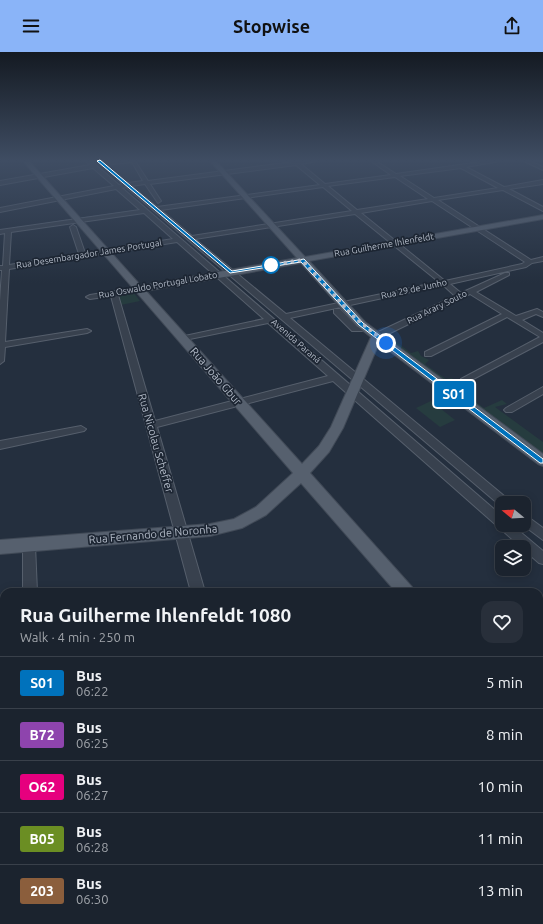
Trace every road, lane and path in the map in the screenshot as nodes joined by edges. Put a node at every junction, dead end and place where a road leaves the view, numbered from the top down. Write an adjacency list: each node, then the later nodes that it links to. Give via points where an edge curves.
1 (41, 202): 12 (street)
2 (61, 202): 17 (main road, Rua João Gbur)
3 (135, 202): 14 (street, Avenida Paraná)
4 (147, 202): 13 (street, Avenida Paraná)
5 (213, 202): 13 (street)
6 (249, 202): 18 (main road)
7 (344, 202): 15 (street)
8 (415, 202): 15 (street)
9 (436, 202): 19 (street)
10 (529, 202): 11 (street)
11 (543, 209)
12 (0, 210)
13 (157, 210): 22 (street, Avenida Paraná)
14 (146, 211): 17 (street); 23 (street, Avenida Paraná)
15 (356, 211): 18 (street); 24 (street)
16 (543, 217): 19 (main road, Rua Guilherme Ihlenfeldt)
17 (76, 224): 20 (street); 25 (main road, Rua João Gbur); 26 (street)
18 (271, 225): 22 (street); 28 (main road)
19 (478, 228): 24 (main road, Rua Guilherme Ihlenfeldt); 29 (street)
20 (8, 230): 21 (street); 30 (street)
21 (0, 232)
22 (190, 238): 31 (street, Avenida Paraná)
23 (178, 240): 25 (street, Rua Desembargador James Portugal); 31 (street, Avenida Paraná)
24 (395, 243): 28 (main road, Rua Guilherme Ihlenfeldt); 32 (street)
25 (105, 251): 26 (street, Rua Desembargador James Portugal); 33 (main road, Rua João Gbur)
26 (84, 255): 30 (street, Rua Desembargador James Portugal)
27 (543, 259): 29 (street, Rua 29 de Junho)
28 (302, 260): 31 (main road, Rua Guilherme Ihlenfeldt); 38 (main road)
29 (527, 264): 32 (street, Rua 29 de Junho); 34 (street, Rua Arary Souto)
30 (3, 268): 40 (street)
31 (225, 273): 33 (main road, Rua Oswaldo Portugal Lobato); 42 (street, Avenida Paraná); 44 (street, Avenida Paraná)
32 (444, 283): 36 (street); 38 (street, Rua 29 de Junho)
33 (139, 289): 35 (street, Rua Oswaldo Portugal Lobato); 48 (main road, Rua João Gbur)
34 (470, 291): 36 (street, Rua Arary Souto); 39 (street)
35 (114, 293): 37 (street, Rua Oswaldo Portugal Lobato); 58 (street, Rua Nicolau Scheffer)
36 (460, 296): 46 (street, Rua Arary Souto)
37 (90, 297)
38 (340, 308): 42 (street, Rua 29 de Junho); 46 (main road, via 349,318)
39 (507, 314): 43 (street); 50 (street)
40 (1, 315): 49 (street)
41 (543, 315): 43 (street, via 537,311)
42 (285, 317): 54 (street, Avenida Paraná)
43 (516, 319): 47 (street)
44 (271, 320): 48 (street); 52 (street, Avenida Paraná)
45 (87, 331): 49 (street)
46 (372, 332): 54 (main road); 61 (main road)
47 (543, 337): 53 (street)
48 (183, 339): 56 (main road, Rua João Gbur)
49 (1, 345): 51 (street)
50 (428, 354)
51 (0, 361)
52 (336, 377): 54 (street, Avenida Paraná); 56 (street)
53 (464, 381)
54 (356, 386): 62 (main road, Rua Fernando de Noronha, via 334,435); 63 (street, Avenida Paraná); 64 (street, Avenida Paraná)
55 (543, 390): 57 (street)
56 (238, 402): 58 (street); 62 (main road, Rua João Gbur)
57 (509, 410)
58 (151, 425): 66 (street, Rua Nicolau Scheffer)
59 (81, 429): 60 (street)
60 (0, 445)
61 (543, 461)
62 (301, 473): 66 (main road, Rua Fernando de Noronha, via 267,506 245,520 220,529); 74 (main road, Rua João Gbur)
63 (496, 496)
64 (495, 516)
65 (531, 525): 68 (street)
66 (182, 532): 69 (main road, Rua Fernando de Noronha); 73 (street, Rua Nicolau Scheffer)
67 (512, 532): 71 (street, Avenida Paraná)
68 (543, 535)
69 (29, 545): 70 (main road, Rua Fernando de Noronha); 72 (street)
70 (0, 547)
71 (543, 559)
72 (30, 588)
73 (197, 588)
74 (402, 588)

